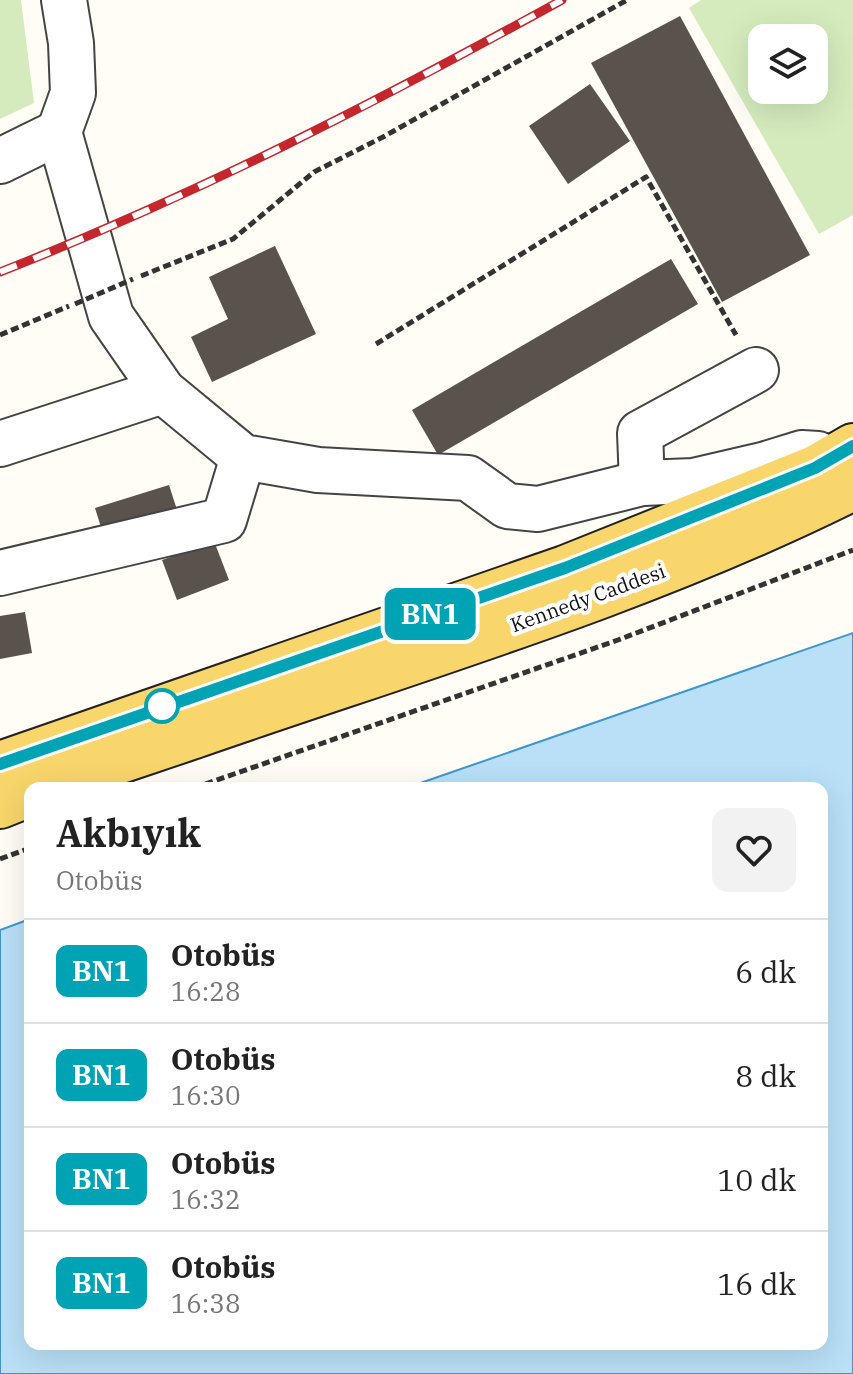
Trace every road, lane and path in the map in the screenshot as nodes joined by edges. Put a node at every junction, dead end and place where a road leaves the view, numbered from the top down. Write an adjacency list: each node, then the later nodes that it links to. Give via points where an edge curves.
1 (64, 0): 3 (street, via 73,93)
2 (627, 0): 5 (path, bridge, via 314,172 233,239)
3 (59, 132): 4 (street); 8 (street, via 111,316)
4 (0, 161)
5 (0, 335)
6 (376, 344): 7 (path, via 646,177)
7 (756, 370): 12 (street, via 640,433)
8 (163, 391): 9 (street); 10 (street)
9 (0, 444)
10 (243, 457): 12 (street, via 318,470 468,478 507,506 538,509); 14 (street, via 224,520)
11 (847, 463): 12 (street, via 802,453 694,481); 15 (main road, Kennedy Caddesi, via 815,468 565,568); 16 (main road, Kennedy Caddesi, via 786,522 724,548)
12 (642, 483)
13 (853, 550): 17 (path, via 618,640)
14 (0, 573)
15 (0, 764)
16 (62, 782)
17 (211, 782)
18 (24, 796): 19 (main road)
19 (0, 806)
20 (24, 850): 21 (path)
21 (0, 859)

